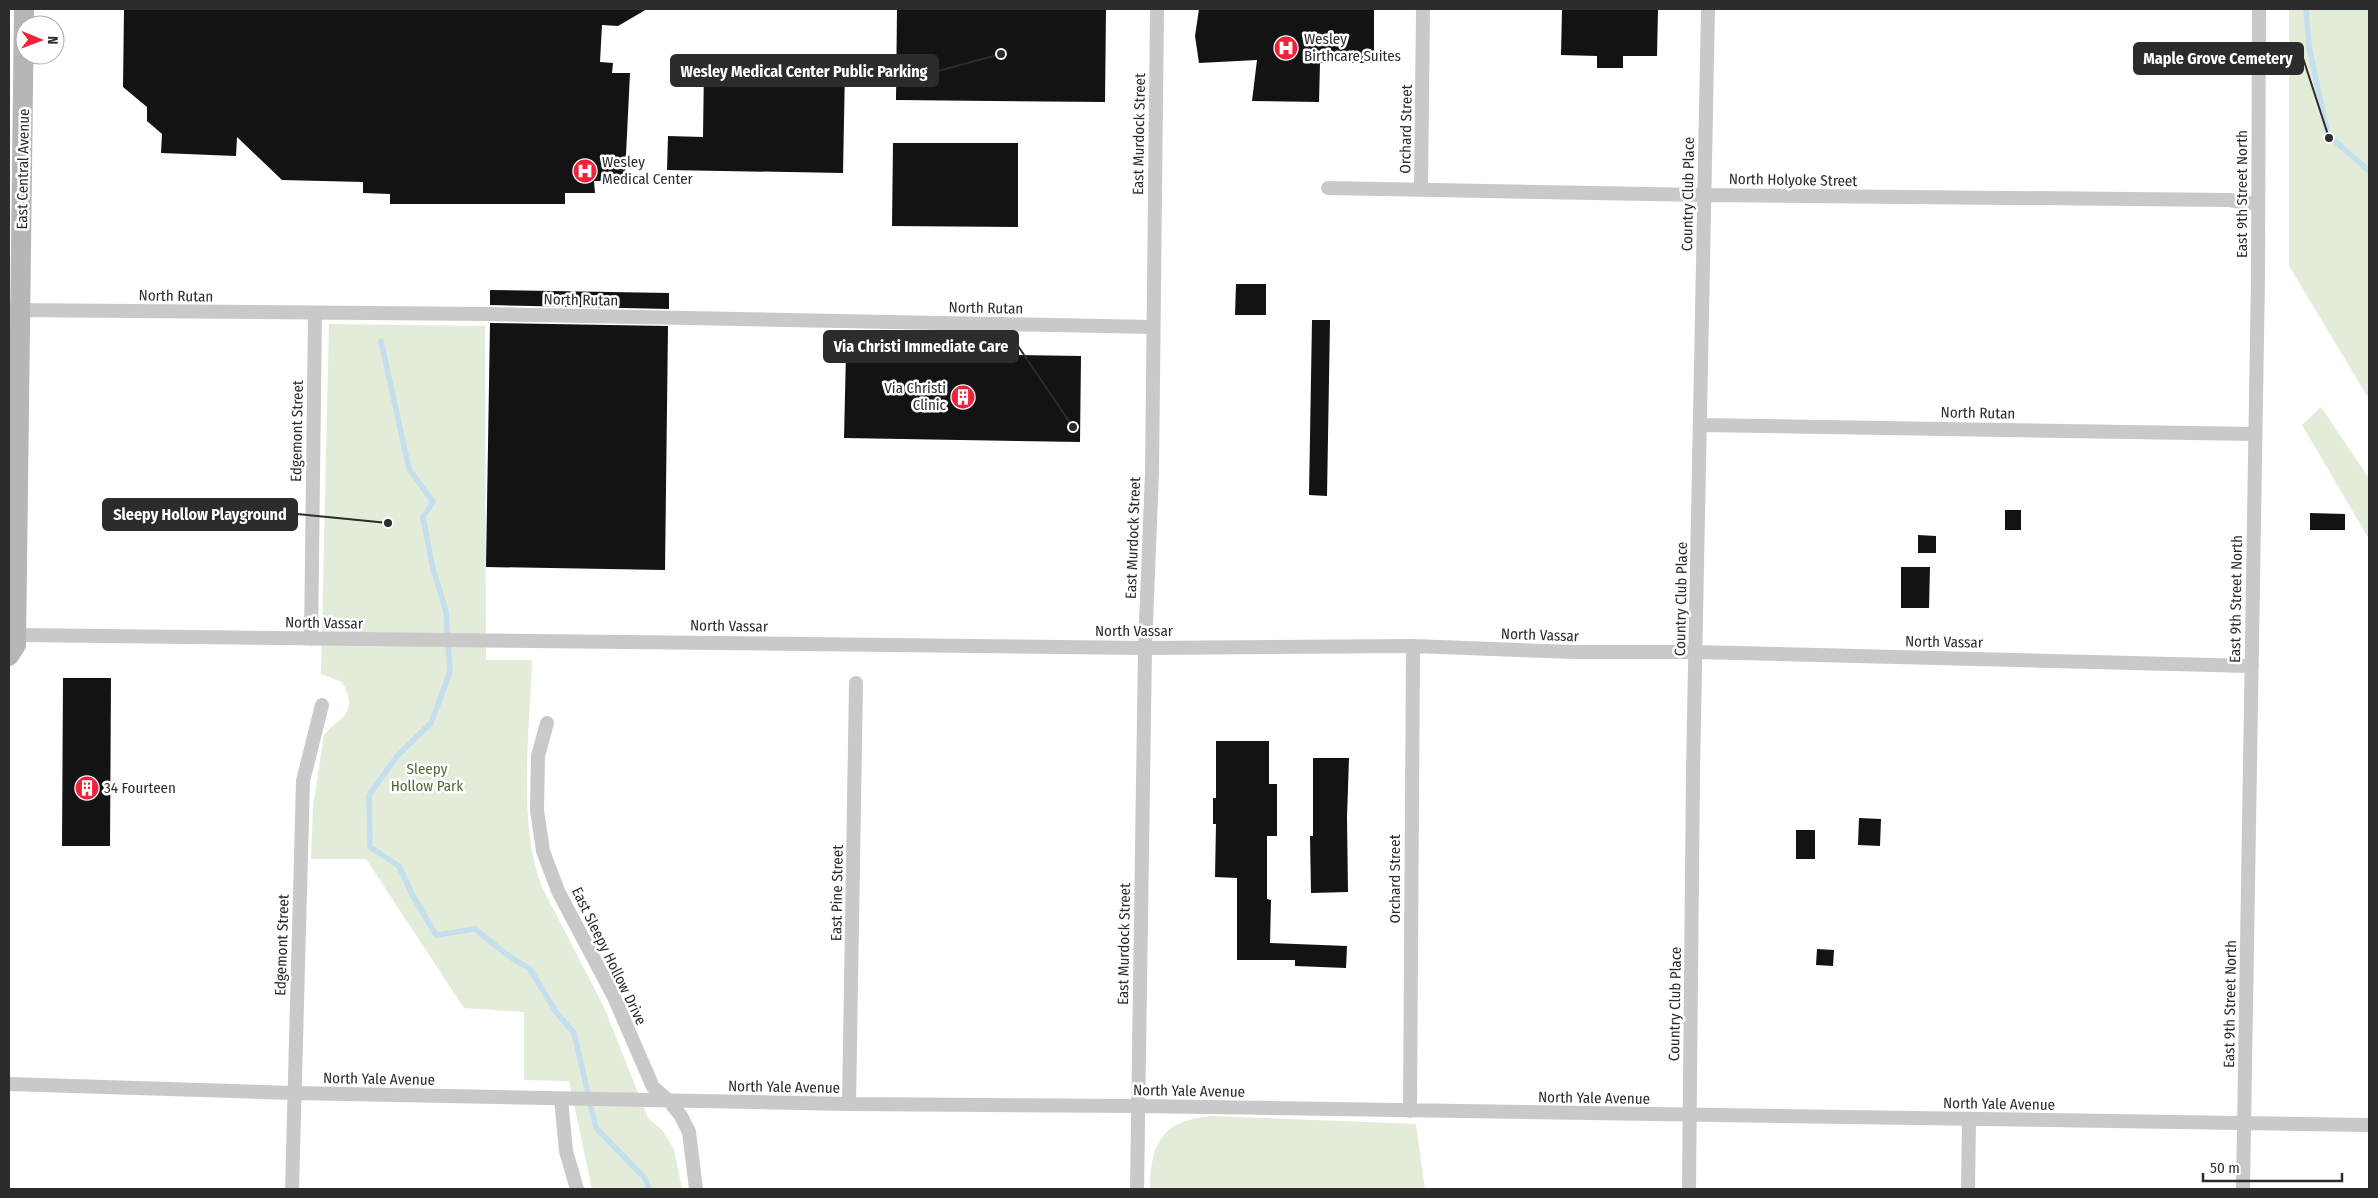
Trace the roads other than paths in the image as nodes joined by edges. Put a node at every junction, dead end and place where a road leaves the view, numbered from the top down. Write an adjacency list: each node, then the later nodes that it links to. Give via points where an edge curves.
1 (24, 9): 10 (main road, East Central Avenue)
2 (1157, 9): 12 (street, East Murdock Street)
3 (1423, 9): 7 (street, Orchard Street)
4 (1708, 9): 8 (street, Country Club Place)
5 (2259, 9): 9 (street, East 9th Street North)
6 (1328, 188): 7 (street, North Holyoke Street)
7 (1421, 189): 8 (street, North Holyoke Street)
8 (1704, 195): 9 (street, North Holyoke Street, via 2229,200); 13 (street, Country Club Place)
9 (2257, 204): 14 (street, East 9th Street North)
10 (14, 310): 11 (street, North Rutan); 15 (main road, East Central Avenue)
11 (315, 314): 12 (street, North Rutan); 16 (street, Edgemont Street)
12 (1152, 327): 18 (street, East Murdock Street, via 1152,474)
13 (1700, 425): 14 (street, North Rutan); 19 (street, Country Club Place)
14 (2255, 434): 21 (street, East 9th Street North)
15 (12, 633): 16 (street, North Vassar); 20 (main road, East Central Avenue, via 16,646)
16 (311, 639): 18 (street, North Vassar)
17 (1413, 646): 18 (street, North Vassar); 19 (street, North Vassar, via 1574,652); 31 (street, Orchard Street)
18 (1146, 648): 30 (street, East Murdock Street)
19 (1696, 652): 21 (street, North Vassar); 32 (street, Country Club Place)
20 (9, 656)
21 (2252, 666): 34 (street, East 9th Street North)
22 (856, 684): 29 (street, East Pine Street)
23 (322, 705): 26 (street, Edgemont Street, via 303,781)
24 (547, 723): 28 (street, East Sleepy Hollow Drive, via 538,756 537,810 543,851 558,891 614,997 652,1087)
25 (9, 1084): 26 (street, North Yale Avenue)
26 (294, 1093): 27 (street, North Yale Avenue); 36 (street, Edgemont Street)
27 (564, 1099): 28 (street, North Yale Avenue); 37 (street, via 566,1151)
28 (669, 1101): 29 (street, North Yale Avenue); 38 (street, East Sleepy Hollow Drive, via 689,1132)
29 (849, 1104): 30 (street, North Yale Avenue)
30 (1138, 1106): 31 (street, North Yale Avenue); 39 (street, East Murdock Street)
31 (1410, 1111): 32 (street, North Yale Avenue)
32 (1690, 1116): 33 (street, North Yale Avenue); 40 (street, Country Club Place)
33 (1969, 1120): 34 (street, North Yale Avenue); 41 (street)
34 (2244, 1123): 35 (street, North Yale Avenue); 42 (street, East 9th Street North)
35 (2369, 1125)
36 (292, 1189)
37 (577, 1189)
38 (696, 1189)
39 (1137, 1189)
40 (1689, 1189)
41 (1968, 1189)
42 (2242, 1189)

